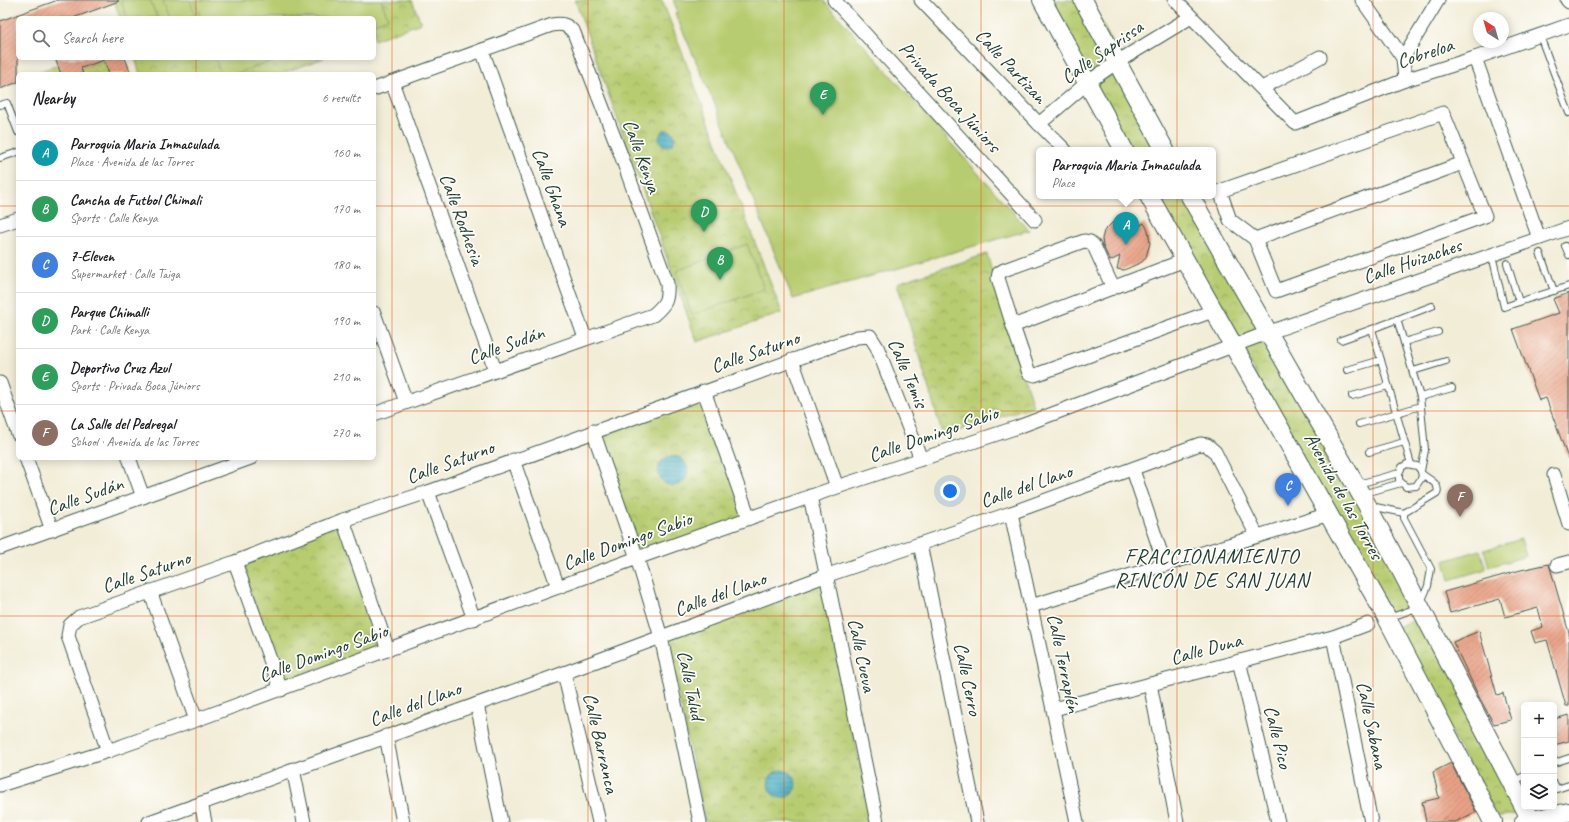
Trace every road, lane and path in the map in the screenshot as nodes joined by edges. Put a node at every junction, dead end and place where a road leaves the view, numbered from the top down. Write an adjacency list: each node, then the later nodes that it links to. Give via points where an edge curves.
1 (834, 0): 34 (street, Privada Boca Júniors)
2 (921, 0): 23 (street, Calle Partizan)
3 (1042, 0): 18 (street)
4 (1083, 0): 15 (street)
5 (1175, 0): 8 (street)
6 (1362, 0): 13 (street)
7 (1438, 0): 13 (street)
8 (1191, 17): 15 (street, Calle Saprissa); 20 (street)
9 (1569, 25): 10 (street, Cobreloa)
10 (1540, 36): 14 (street, Cobreloa); 22 (lane)
11 (482, 50): 17 (street); 53 (street, Calle Kenya, via 552,25 561,23 569,26 621,155 667,283 666,302); 61 (street, Calle Ghana)
12 (1320, 56): 20 (street)
13 (1403, 58): 16 (street)
14 (1475, 58): 16 (street, Cobreloa); 39 (street)
15 (1117, 62): 18 (street, Calle Saprissa); 27 (street)
16 (1405, 80): 20 (street, Cobreloa, via 1295,123)
17 (392, 82): 19 (street); 68 (street, Calle Rodhesia)
18 (1087, 83): 23 (street, Calle Saprissa); 26 (street)
19 (376, 88)
20 (1262, 88)
21 (0, 105): 24 (lane, via 7,103)
22 (1569, 113)
23 (1039, 124): 25 (street, Calle Partizan)
24 (16, 127)
25 (1062, 147)
26 (1122, 147)
27 (1163, 147)
28 (16, 153): 29 (lane)
29 (0, 158)
30 (1463, 163): 35 (street, via 1443,113 1220,191); 40 (street); 40 (street, via 1484,216 1276,291)
31 (1151, 199): 45 (street, Avenida de las Torres)
32 (1192, 199): 37 (street, Avenida de las Torres)
33 (16, 220): 36 (street)
34 (1035, 220)
35 (1230, 220): 37 (street); 40 (street)
36 (0, 225)
37 (1208, 228): 59 (street, Avenida de las Torres)
38 (1569, 228): 39 (street, Calle Huizaches)
39 (1539, 238): 43 (street, Calle Huizaches)
40 (1255, 239)
41 (1565, 246): 44 (lane)
42 (1540, 253): 49 (lane)
43 (1492, 255): 50 (lane, via 1504,307); 59 (street, Calle Huizaches)
44 (1569, 255)
45 (1185, 260): 48 (street); 52 (street, Avenida de las Torres)
46 (1507, 263): 50 (lane)
47 (1569, 286): 49 (lane)
48 (1113, 288): 56 (street); 56 (street, via 1094,246 1084,241 1004,270 999,273 998,278)
49 (1554, 291): 50 (lane)
50 (1519, 302)
51 (1432, 306): 55 (lane)
52 (1213, 312): 56 (street, via 1035,375 1029,372 1026,366); 64 (street, Avenida de las Torres)
53 (652, 314): 61 (street, Calle Sudán)
54 (376, 319): 77 (street)
55 (1398, 319): 57 (lane); 63 (lane)
56 (1013, 326)
57 (1372, 329): 62 (lane); 66 (lane)
58 (1438, 332): 63 (lane)
59 (1267, 333): 64 (street, Calle Domingo Sabio); 100 (street, Avenida de las Torres)
60 (858, 336): 65 (street, Calle Saturno); 86 (street, Calle Temis, via 870,336 877,347)
61 (585, 338): 68 (street, Calle Sudán)
62 (1341, 340)
63 (1404, 342): 70 (lane)
64 (1233, 346): 86 (street, Calle Domingo Sabio, via 1018,426); 105 (street, Avenida de las Torres)
65 (792, 360): 74 (street, Calle Saturno); 98 (street)
66 (1381, 360): 69 (lane); 72 (lane)
67 (1446, 361): 70 (lane)
68 (495, 370): 77 (street, Calle Sudán)
69 (1346, 370)
70 (1413, 371): 76 (lane)
71 (0, 383): 82 (street)
72 (1388, 386): 75 (lane); 80 (lane)
73 (1452, 388): 76 (lane)
74 (704, 391): 83 (street, Calle Saturno); 106 (street)
75 (1352, 396)
76 (1420, 397): 78 (lane)
77 (406, 402): 79 (street, Calle Sudán)
78 (1421, 406): 80 (lane); 94 (lane, via 1425,450)
79 (376, 413)
80 (1396, 414): 81 (lane); 84 (lane)
81 (1359, 424)
82 (16, 428)
83 (593, 431): 90 (street, Calle Saturno); 113 (street, Calle Talud)
84 (1404, 442): 85 (lane); 92 (lane)
85 (1369, 452)
86 (921, 459): 98 (street, Calle Domingo Sabio)
87 (27, 460): 109 (street)
88 (130, 460): 102 (street)
89 (239, 460): 91 (street, Calle Sudán)
90 (513, 460): 99 (street, Calle Saturno); 117 (street)
91 (227, 462): 102 (street, Calle Sudán)
92 (1411, 464): 94 (lane); 95 (lane, via 1404,465)
93 (1133, 470): 103 (street, Calle del Llano); 110 (street, Calle del Llano, via 1200,444 1207,445 1215,452); 115 (street)
94 (1422, 472): 97 (lane, via 1419,483 1413,487 1406,487); 104 (lane, via 1439,489 1437,493)
95 (1399, 473): 97 (lane); 100 (lane)
96 (1554, 475): 108 (street)
97 (1401, 483): 100 (lane)
98 (837, 487): 101 (street, Calle Domingo Sabio)
99 (428, 492): 107 (street, Calle Saturno); 122 (street)
100 (1361, 495): 104 (lane); 120 (street, Avenida de las Torres)
101 (810, 496): 106 (street, Calle Domingo Sabio); 116 (street, Calle Cueva)
102 (143, 497): 109 (street, Calle Sudán)
103 (1011, 513): 111 (street, Calle del Llano); 119 (street, Calle Terraplén)
104 (1404, 513): 120 (lane, via 1404,518 1431,569 1428,586)
105 (1329, 514): 110 (street); 121 (street, Avenida de las Torres)
106 (749, 518): 113 (street, Calle Domingo Sabio)
107 (343, 520): 114 (street, Calle Saturno); 126 (street)
108 (1569, 524)
109 (52, 530): 112 (street, Calle Sudán)
110 (1257, 536): 115 (street)
111 (920, 544): 116 (street, Calle del Llano); 153 (street, Calle Cerro)
112 (0, 548)
113 (637, 558): 117 (street, Calle Domingo Sabio); 124 (street, Calle Talud)
114 (235, 562): 118 (street, Calle Saturno); 130 (street)
115 (1165, 565): 119 (street)
116 (825, 576): 124 (street, Calle del Llano); 152 (street, Calle Cueva)
117 (558, 587): 122 (street, Calle Domingo Sabio)
118 (150, 591): 133 (street); 135 (street, Calle Saturno, via 79,617 70,625 68,636)
119 (1031, 606): 132 (street, Calle Terraplén)
120 (1419, 607): 121 (lane); 139 (street, Avenida de las Torres)
121 (1387, 618): 158 (street, Avenida de las Torres)
122 (474, 619): 126 (street, Calle Domingo Sabio)
123 (1368, 624): 125 (street, Calle Duna)
124 (661, 637): 128 (street, Calle del Llano); 151 (street, Calle Talud)
125 (1333, 637): 127 (street, Calle Duna); 157 (street, Calle Sabana)
126 (388, 650): 130 (street, Calle Domingo Sabio)
127 (1239, 661): 129 (street, Calle Duna); 156 (street, Calle Pico)
128 (564, 673): 131 (street, Calle del Llano); 150 (street, Calle Barranca)
129 (1150, 684): 132 (street, Calle Duna); 155 (street)
130 (281, 690): 133 (street, Calle Domingo Sabio)
131 (477, 704): 134 (street, Calle del Llano); 149 (street)
132 (1054, 709): 154 (street, Calle Terraplén)
133 (196, 720): 135 (street, Calle Domingo Sabio)
134 (386, 736): 138 (street, Calle del Llano); 148 (street)
135 (108, 752): 140 (street, Calle Domingo Sabio)
136 (1569, 758): 137 (lane)
137 (1557, 762)
138 (293, 769): 143 (street, Calle del Llano); 147 (street)
139 (1518, 779): 159 (street, Avenida de las Torres)
140 (0, 785)
141 (1569, 785): 142 (lane)
142 (1557, 789)
143 (201, 803): 145 (street, Calle del Llano); 146 (street)
144 (1569, 812): 159 (street)
145 (149, 822)
146 (205, 822)
147 (304, 822)
148 (403, 822)
149 (501, 822)
150 (599, 822)
151 (700, 822)
152 (877, 822)
153 (977, 822)
154 (1077, 822)
155 (1177, 822)
156 (1278, 822)
157 (1371, 822)
158 (1493, 822)
159 (1529, 822)

